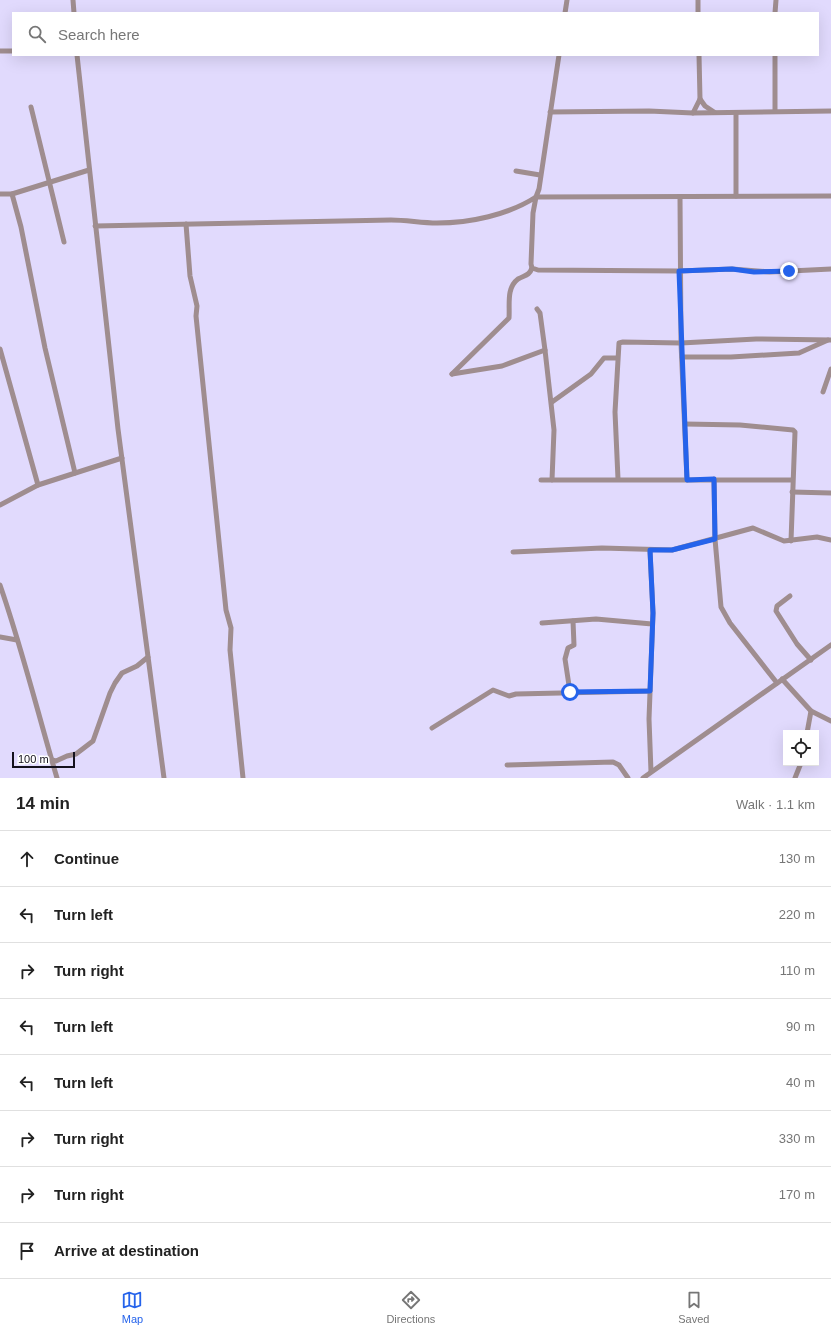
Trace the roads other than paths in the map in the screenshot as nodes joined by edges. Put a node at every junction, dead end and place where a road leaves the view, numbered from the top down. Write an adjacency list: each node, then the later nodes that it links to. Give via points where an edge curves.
1 (73, 0): 5 (street)
2 (567, 0): 6 (street)
3 (698, 0): 7 (street)
4 (776, 0): 8 (street)
5 (74, 12)
6 (565, 12)
7 (698, 12)
8 (775, 12)
9 (0, 51): 10 (street)
10 (12, 51)
11 (77, 56): 23 (street)
12 (559, 56): 19 (street)
13 (699, 56): 15 (street)
14 (775, 56): 17 (street)
15 (700, 99): 20 (street); 21 (street)
16 (31, 107): 26 (street)
17 (775, 111): 18 (street); 22 (street)
18 (831, 111)
19 (550, 112): 21 (street); 25 (street)
20 (714, 112): 21 (street); 22 (street)
21 (693, 113)
22 (736, 113): 29 (street)
23 (89, 170): 26 (street); 34 (street)
24 (516, 171): 25 (street)
25 (540, 175): 32 (street)
26 (50, 181): 28 (street); 35 (street)
27 (0, 194): 28 (street)
28 (12, 194): 51 (street)
29 (736, 196): 30 (street); 31 (street)
30 (831, 196)
31 (680, 197): 32 (street); 38 (street)
32 (536, 198): 33 (street, via 522,206 476,220 459,222 423,223 391,220); 36 (street, via 533,213)
33 (186, 224): 34 (street); 91 (street, via 190,276 197,306 226,610 231,628 230,650)
34 (95, 226): 50 (street)
35 (64, 242)
36 (532, 268): 38 (street); 43 (street, via 529,274 517,280 510,291 509,318 452,374 502,366)
37 (831, 269): 38 (street, via 770,272 732,269)
38 (679, 271): 41 (street)
39 (537, 309): 43 (street, via 540,313)
40 (830, 340): 41 (street); 44 (street, via 799,353)
41 (681, 342): 44 (street); 45 (street, via 622,342 618,346)
42 (0, 350): 58 (street)
43 (545, 350): 48 (street)
44 (682, 357): 49 (street)
45 (617, 358): 48 (street, via 604,358 591,374); 52 (street, via 615,412)
46 (831, 369): 47 (street)
47 (823, 392)
48 (552, 402): 55 (street)
49 (685, 424): 56 (street); 57 (street, via 740,425 793,430 795,447)
50 (122, 458): 51 (street); 75 (street)
51 (75, 474): 58 (street)
52 (618, 479): 55 (street); 56 (street)
53 (714, 479): 56 (street); 57 (street); 62 (street)
54 (541, 480): 55 (street)
55 (552, 480)
56 (687, 480)
57 (792, 480): 59 (street)
58 (38, 485): 61 (street)
59 (792, 492): 60 (street); 64 (street)
60 (831, 493)
61 (0, 505)
62 (715, 539): 64 (street, via 753,528 777,539); 65 (street, via 672,550); 78 (street, via 721,607 724,615)
63 (831, 540): 64 (street, via 817,537)
64 (791, 541)
65 (650, 550): 66 (street, via 602,548); 71 (street)
66 (513, 552)
67 (0, 585): 73 (street)
68 (790, 596): 76 (street, via 777,606 776,611 797,644)
69 (573, 621): 70 (street); 71 (street, via 596,619); 80 (street, via 574,645 568,648 565,659)
70 (542, 623)
71 (652, 624): 79 (street)
72 (0, 637): 73 (street)
73 (17, 640): 85 (street, via 30,677)
74 (831, 645): 76 (street)
75 (148, 657): 85 (street, via 122,673 115,683 93,741 74,756); 90 (street)
76 (811, 660): 77 (street)
77 (782, 679): 78 (street); 81 (street)
78 (776, 683): 88 (street)
79 (650, 691): 80 (street); 88 (street)
80 (570, 692): 83 (street, via 509,696 493,690)
81 (811, 711): 82 (street); 84 (street)
82 (831, 722)
83 (432, 728)
84 (808, 730)
85 (52, 760): 89 (street)
86 (507, 764): 92 (street, via 613,762 619,764)
87 (800, 766): 94 (street)
88 (651, 772): 93 (street)
89 (57, 778)
90 (163, 778)
91 (244, 778)
92 (628, 778)
93 (642, 778)
94 (795, 778)

